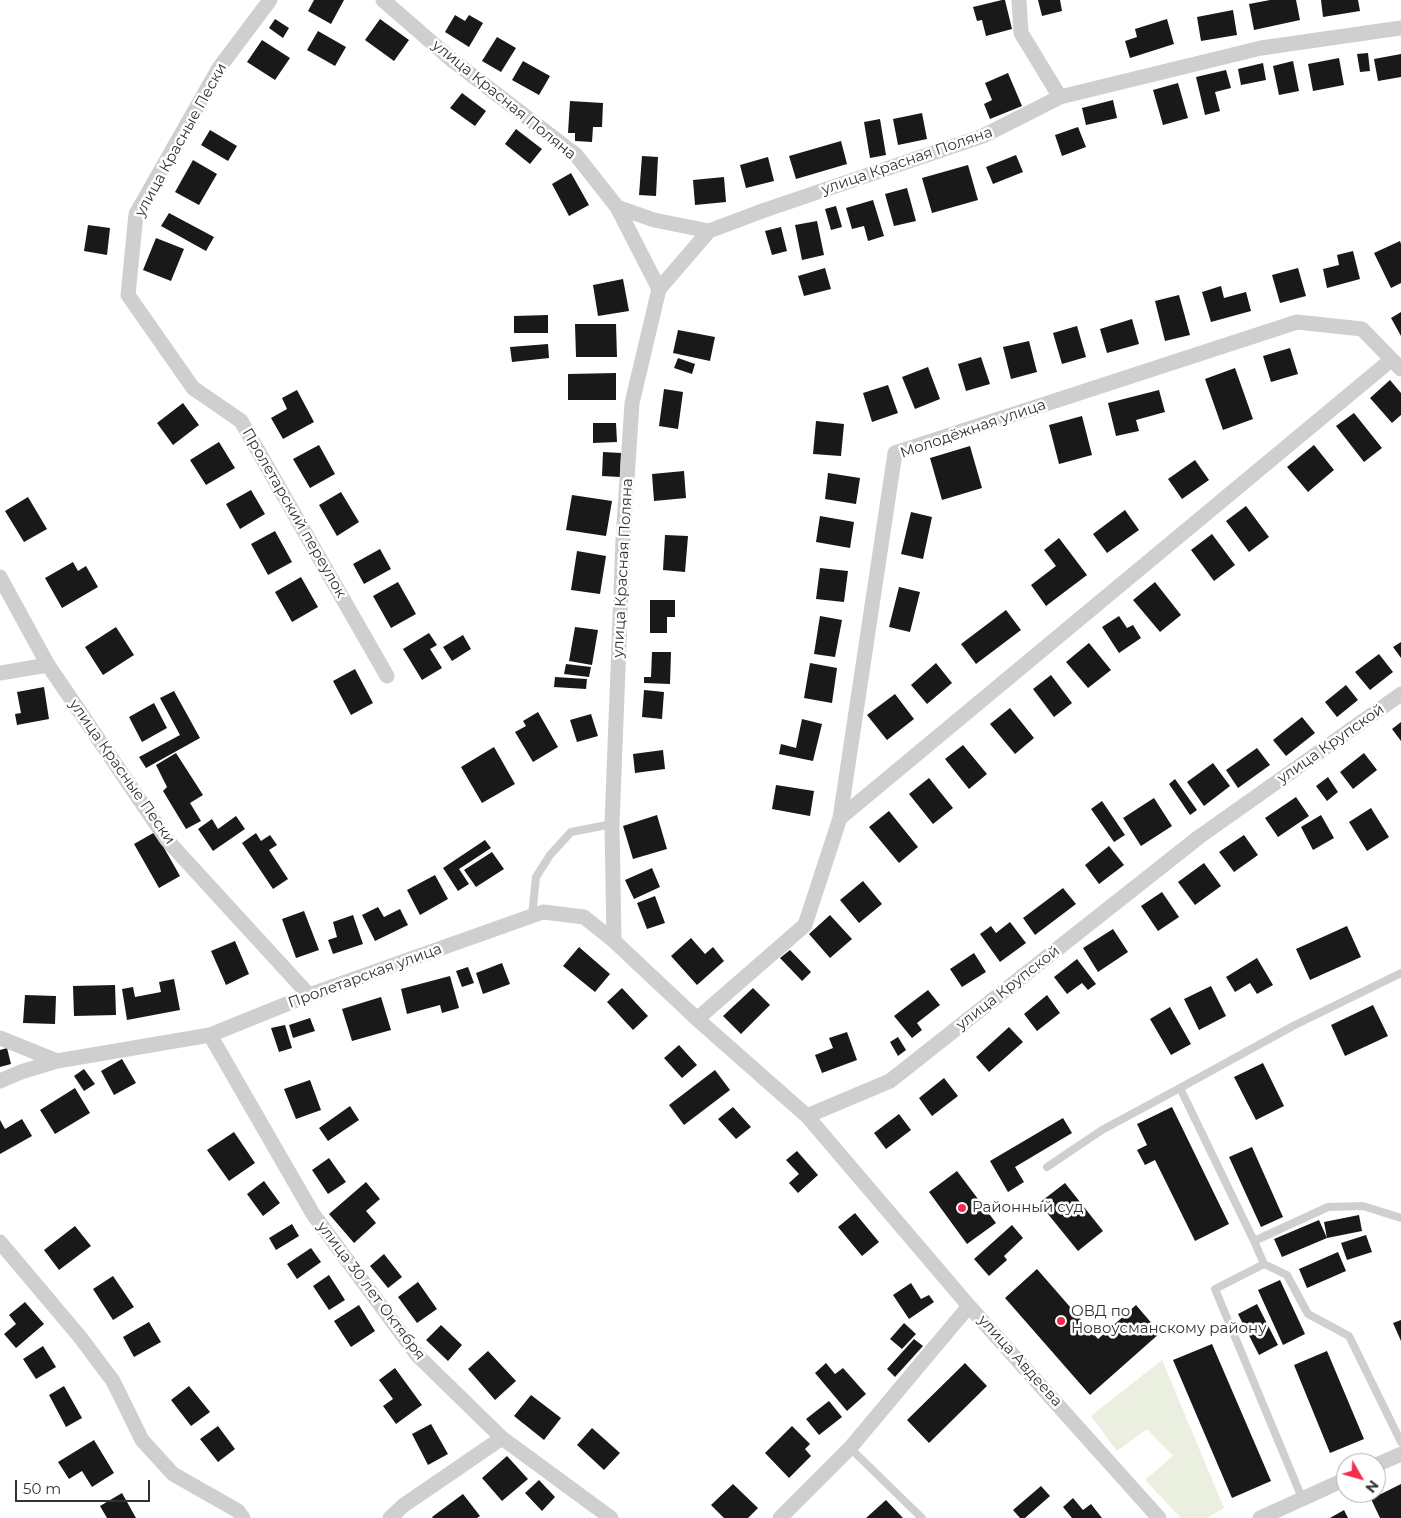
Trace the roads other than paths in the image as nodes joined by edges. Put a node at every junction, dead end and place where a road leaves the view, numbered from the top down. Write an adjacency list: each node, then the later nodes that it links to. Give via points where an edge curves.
1 (270, 0): 9 (street, улица Красные Пески, via 219,68 136,214)
2 (383, 0): 6 (street, улица Красная Поляна, via 452,60 576,155)
3 (1019, 0): 5 (street, via 1021,33)
4 (1401, 28): 5 (street, улица Красная Поляна, via 1261,48)
5 (1060, 97): 7 (street, улица Красная Поляна, via 983,136)
6 (617, 207): 7 (street, via 654,220); 8 (street, улица Красная Поляна)
7 (709, 231): 8 (street)
8 (659, 290): 17 (street, улица Красная Поляна, via 632,403)
9 (128, 295): 14 (street, Пролетарский переулок, via 193,388 241,421)
10 (1396, 365): 16 (street, Молодёжная улица); 16 (street, Молодёжная улица, via 1362,329 1297,322 895,453)
11 (0, 576): 12 (street, улица Красные Пески)
12 (48, 666): 13 (street); 21 (street, улица Красные Пески, via 167,840)
13 (0, 673)
14 (386, 676)
15 (1401, 694): 28 (street, улица Крупской, via 1200,837 890,1081)
16 (840, 818): 22 (street, Молодёжная улица, via 805,925)
17 (612, 824): 18 (lane, via 571,832 550,855 536,877); 19 (street, улица Красная Поляна)
18 (532, 916): 19 (street, Пролетарская улица, via 543,912 584,917); 21 (street, Пролетарская улица)
19 (614, 941): 22 (street, Пролетарская улица)
20 (1401, 973): 27 (lane)
21 (309, 995): 23 (street, Пролетарская улица)
22 (696, 1019): 28 (street, Пролетарская улица)
23 (210, 1035): 25 (street, Пролетарская улица); 35 (street, улица 30 лет Октября, via 313,1214 418,1356)
24 (0, 1038): 25 (street)
25 (56, 1061): 26 (street, Пролетарская улица)
26 (0, 1081)
27 (1180, 1088): 29 (lane, via 1102,1130); 31 (lane)
28 (807, 1116): 34 (street)
29 (1047, 1167)
30 (1401, 1218): 31 (lane, via 1363,1206 1328,1207)
31 (1254, 1240): 33 (lane)
32 (0, 1242): 42 (street, via 113,1381 142,1440 173,1474 238,1511)
33 (1264, 1264): 36 (lane, via 1287,1275 1308,1314 1349,1336); 41 (lane, via 1214,1289)
34 (969, 1306): 37 (street, улица Авдеева); 47 (street, улица Авдеева)
35 (502, 1438): 43 (street); 44 (street, улица 30 лет Октября)
36 (1401, 1442)
37 (850, 1448): 45 (street, улица Авдеева); 46 (lane)
38 (1401, 1454): 39 (street)
39 (1386, 1461)
40 (1336, 1483): 41 (street)
41 (1302, 1498): 48 (street)
42 (244, 1518)
43 (390, 1518)
44 (611, 1518)
45 (780, 1518)
46 (922, 1518)
47 (1158, 1518)
48 (1260, 1518)

